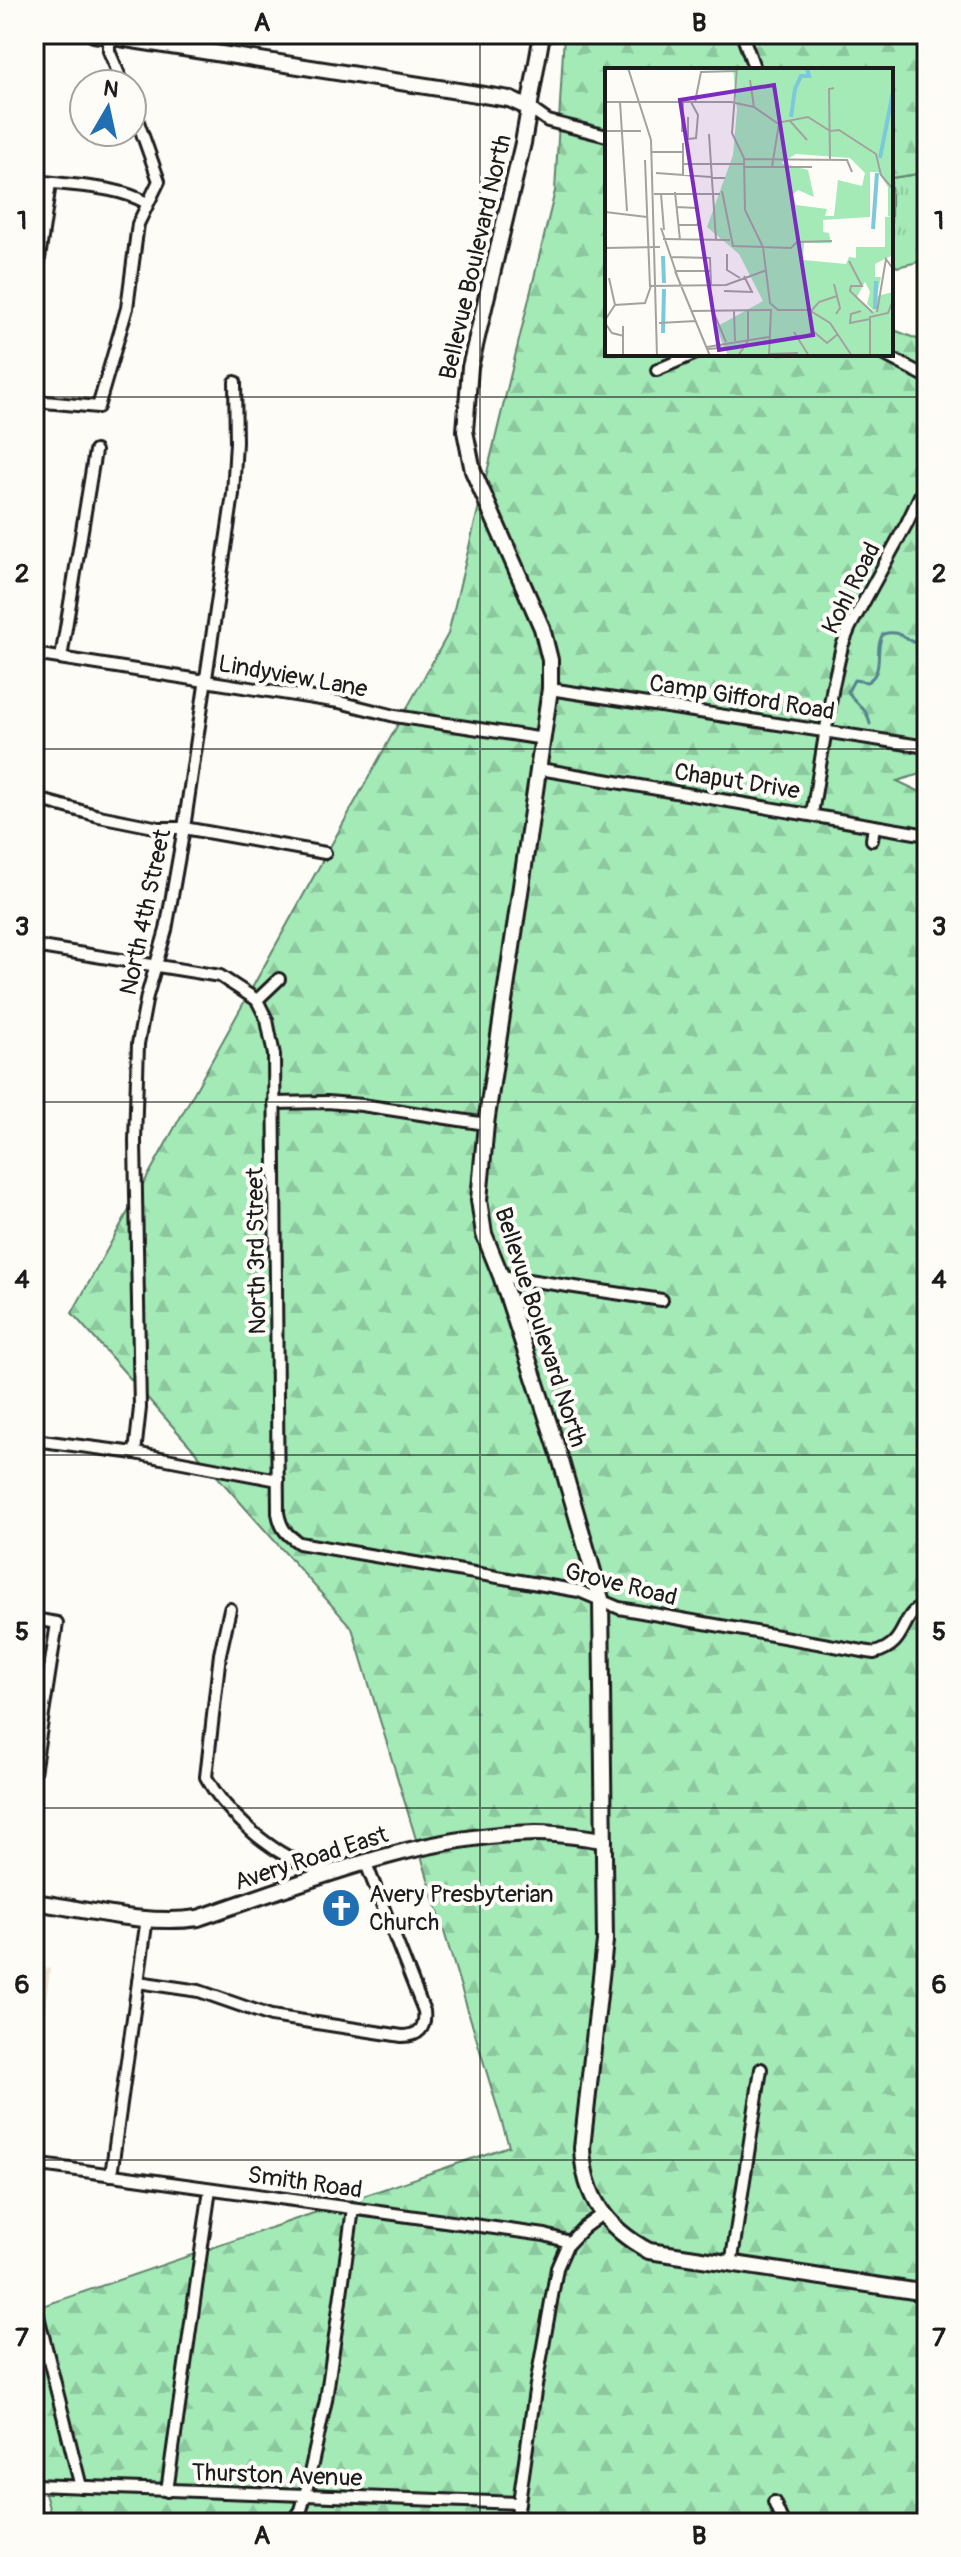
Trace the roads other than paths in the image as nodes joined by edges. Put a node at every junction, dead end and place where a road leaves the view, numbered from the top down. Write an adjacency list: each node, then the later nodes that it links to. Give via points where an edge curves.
1 (542, 34): 7 (main road, Bellevue Boulevard North)
2 (742, 34): 6 (street)
3 (102, 35): 4 (main road); 5 (street)
4 (154, 38): 7 (main road, via 509,99)
5 (116, 68)
6 (754, 68)
7 (531, 109): 8 (street, via 548,121); 25 (main road, Bellevue Boulevard North, via 470,367 465,431 473,471 542,628)
8 (605, 135)
9 (147, 148): 12 (street, via 159,181)
10 (34, 180): 11 (street)
11 (50, 183): 12 (street, via 117,192); 13 (street)
12 (147, 203): 19 (street, via 138,224 127,308 98,407)
13 (34, 293)
14 (689, 356): 16 (street)
15 (887, 356): 17 (street)
16 (657, 370)
17 (927, 377)
18 (235, 382): 24 (street, North 4th Street, via 233,494)
19 (34, 401)
20 (95, 451): 23 (street)
21 (927, 481): 26 (street, Kohl Road, via 850,627 836,666)
22 (34, 654): 23 (street, Lindyview Lane)
23 (61, 658): 24 (street, Lindyview Lane)
24 (204, 681): 27 (street, Lindyview Lane); 33 (street, North 4th Street)
25 (550, 689): 26 (street, Camp Gifford Road); 27 (main road, Bellevue Boulevard North)
26 (826, 730): 28 (street, Camp Gifford Road); 31 (street, Kohl Road)
27 (544, 739): 29 (main road, Bellevue Boulevard North)
28 (927, 747)
29 (540, 769): 31 (street, Chaput Drive); 42 (main road, Bellevue Boulevard North)
30 (34, 798): 33 (street, via 159,828)
31 (812, 814): 32 (street, Chaput Drive)
32 (874, 826): 34 (street, Chaput Drive); 35 (street)
33 (184, 828): 36 (street); 38 (street, North 4th Street)
34 (927, 835)
35 (872, 840)
36 (325, 853)
37 (34, 946): 38 (street)
38 (156, 965): 40 (street, via 220,976); 46 (street, North 4th Street, via 138,1044 140,1408)
39 (279, 979): 40 (street)
40 (257, 1000): 41 (street, North 3rd Street, via 273,1045)
41 (274, 1103): 42 (street, via 362,1105); 47 (street, North 3rd Street)
42 (486, 1124): 43 (main road, Bellevue Boulevard North, via 479,1200 484,1234)
43 (501, 1276): 44 (street); 49 (main road, Bellevue Boulevard North)
44 (662, 1300)
45 (34, 1440): 46 (street)
46 (135, 1453): 47 (street)
47 (278, 1480): 48 (street, North 3rd Street, via 278,1513)
48 (285, 1534): 49 (street, Grove Road, via 299,1543)
49 (601, 1599): 50 (street, Grove Road, via 619,1608 874,1653 890,1648 910,1616); 55 (main road, Bellevue Boulevard North)
50 (927, 1604)
51 (230, 1609): 57 (street, via 206,1777 264,1841 297,1862)
52 (34, 1619): 53 (street, via 57,1623)
53 (35, 1757): 54 (street)
54 (34, 1773)
55 (604, 1840): 56 (main road, Avery Road East, via 516,1834); 66 (main road, Bellevue Boulevard North, via 605,1941 582,2148 586,2183)
56 (365, 1861): 57 (main road, Avery Road East); 60 (street, via 424,2011 419,2032 402,2036 271,2016 199,1991)
57 (331, 1873): 59 (main road, Avery Road East, via 198,1918)
58 (34, 1902): 59 (main road, Avery Road East)
59 (147, 1918): 60 (street)
60 (138, 1982): 63 (street)
61 (761, 2069): 68 (street)
62 (34, 2164): 63 (street, Smith Road)
63 (111, 2175): 64 (street, Smith Road)
64 (210, 2189): 65 (street, Smith Road); 73 (street)
65 (353, 2209): 67 (street, Smith Road); 74 (street, via 326,2400)
66 (602, 2214): 67 (street); 68 (main road, Bellevue Boulevard North, via 617,2232 649,2251)
67 (569, 2242): 76 (street, via 552,2294)
68 (731, 2265): 69 (main road, Bellevue Boulevard North)
69 (927, 2293)
70 (34, 2300): 72 (street)
71 (34, 2485): 72 (street, Thurston Avenue)
72 (81, 2487): 73 (street, Thurston Avenue)
73 (167, 2491): 74 (street, Thurston Avenue)
74 (305, 2496): 76 (street, Thurston Avenue); 77 (street)
75 (774, 2502): 79 (street)
76 (519, 2503): 78 (street)
77 (292, 2523)
78 (516, 2523)
79 (783, 2523)

